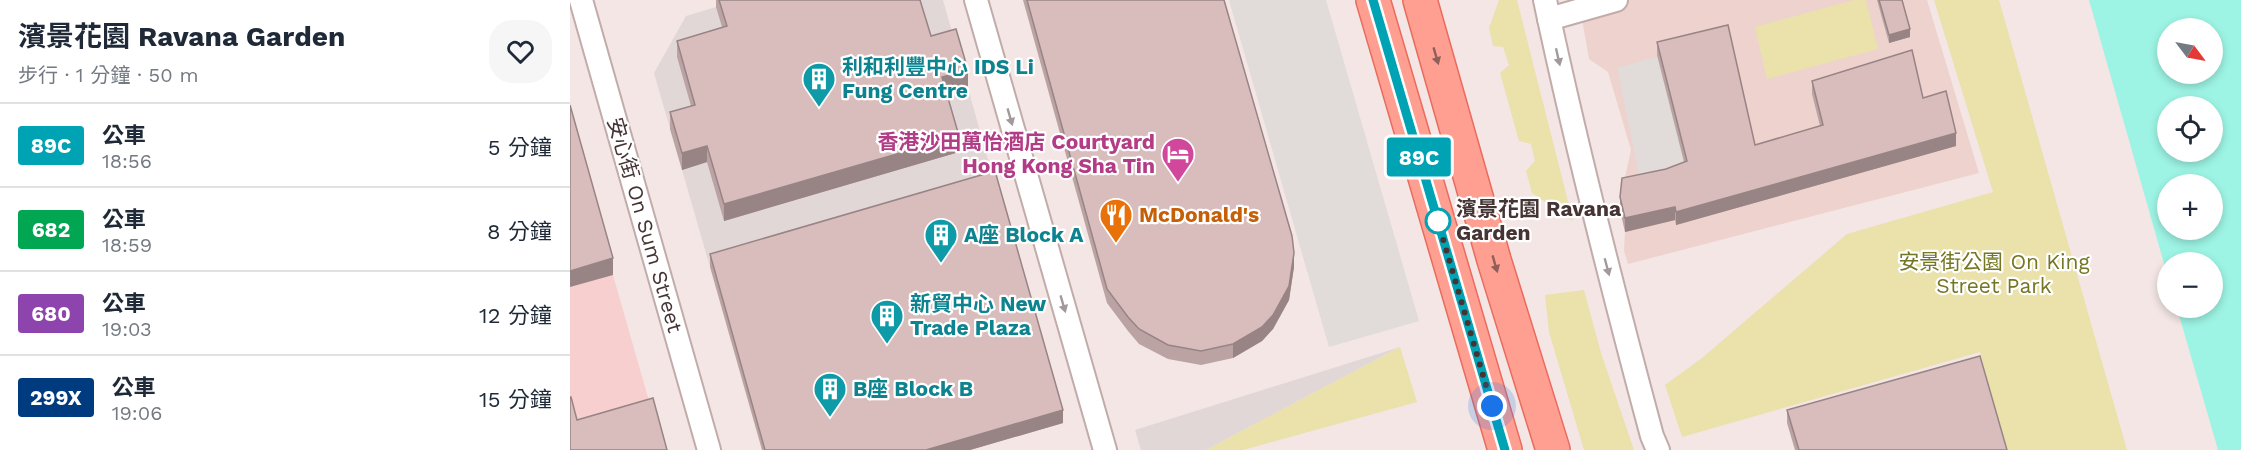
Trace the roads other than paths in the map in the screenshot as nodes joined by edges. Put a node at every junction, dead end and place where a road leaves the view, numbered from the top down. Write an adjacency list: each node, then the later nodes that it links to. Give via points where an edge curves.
1 (581, 0): 7 (street, 安心街 On Sum Street)
2 (976, 0): 8 (street, one-way to 8)
3 (1373, 0): 9 (main road)
4 (1420, 0): 10 (main road, one-way to 10)
5 (1616, 0): 6 (street)
6 (1547, 9): 11 (street, one-way to 11, via 1601,243)
7 (709, 450)
8 (1105, 450)
9 (1505, 450)
10 (1553, 450)
11 (1658, 450)

